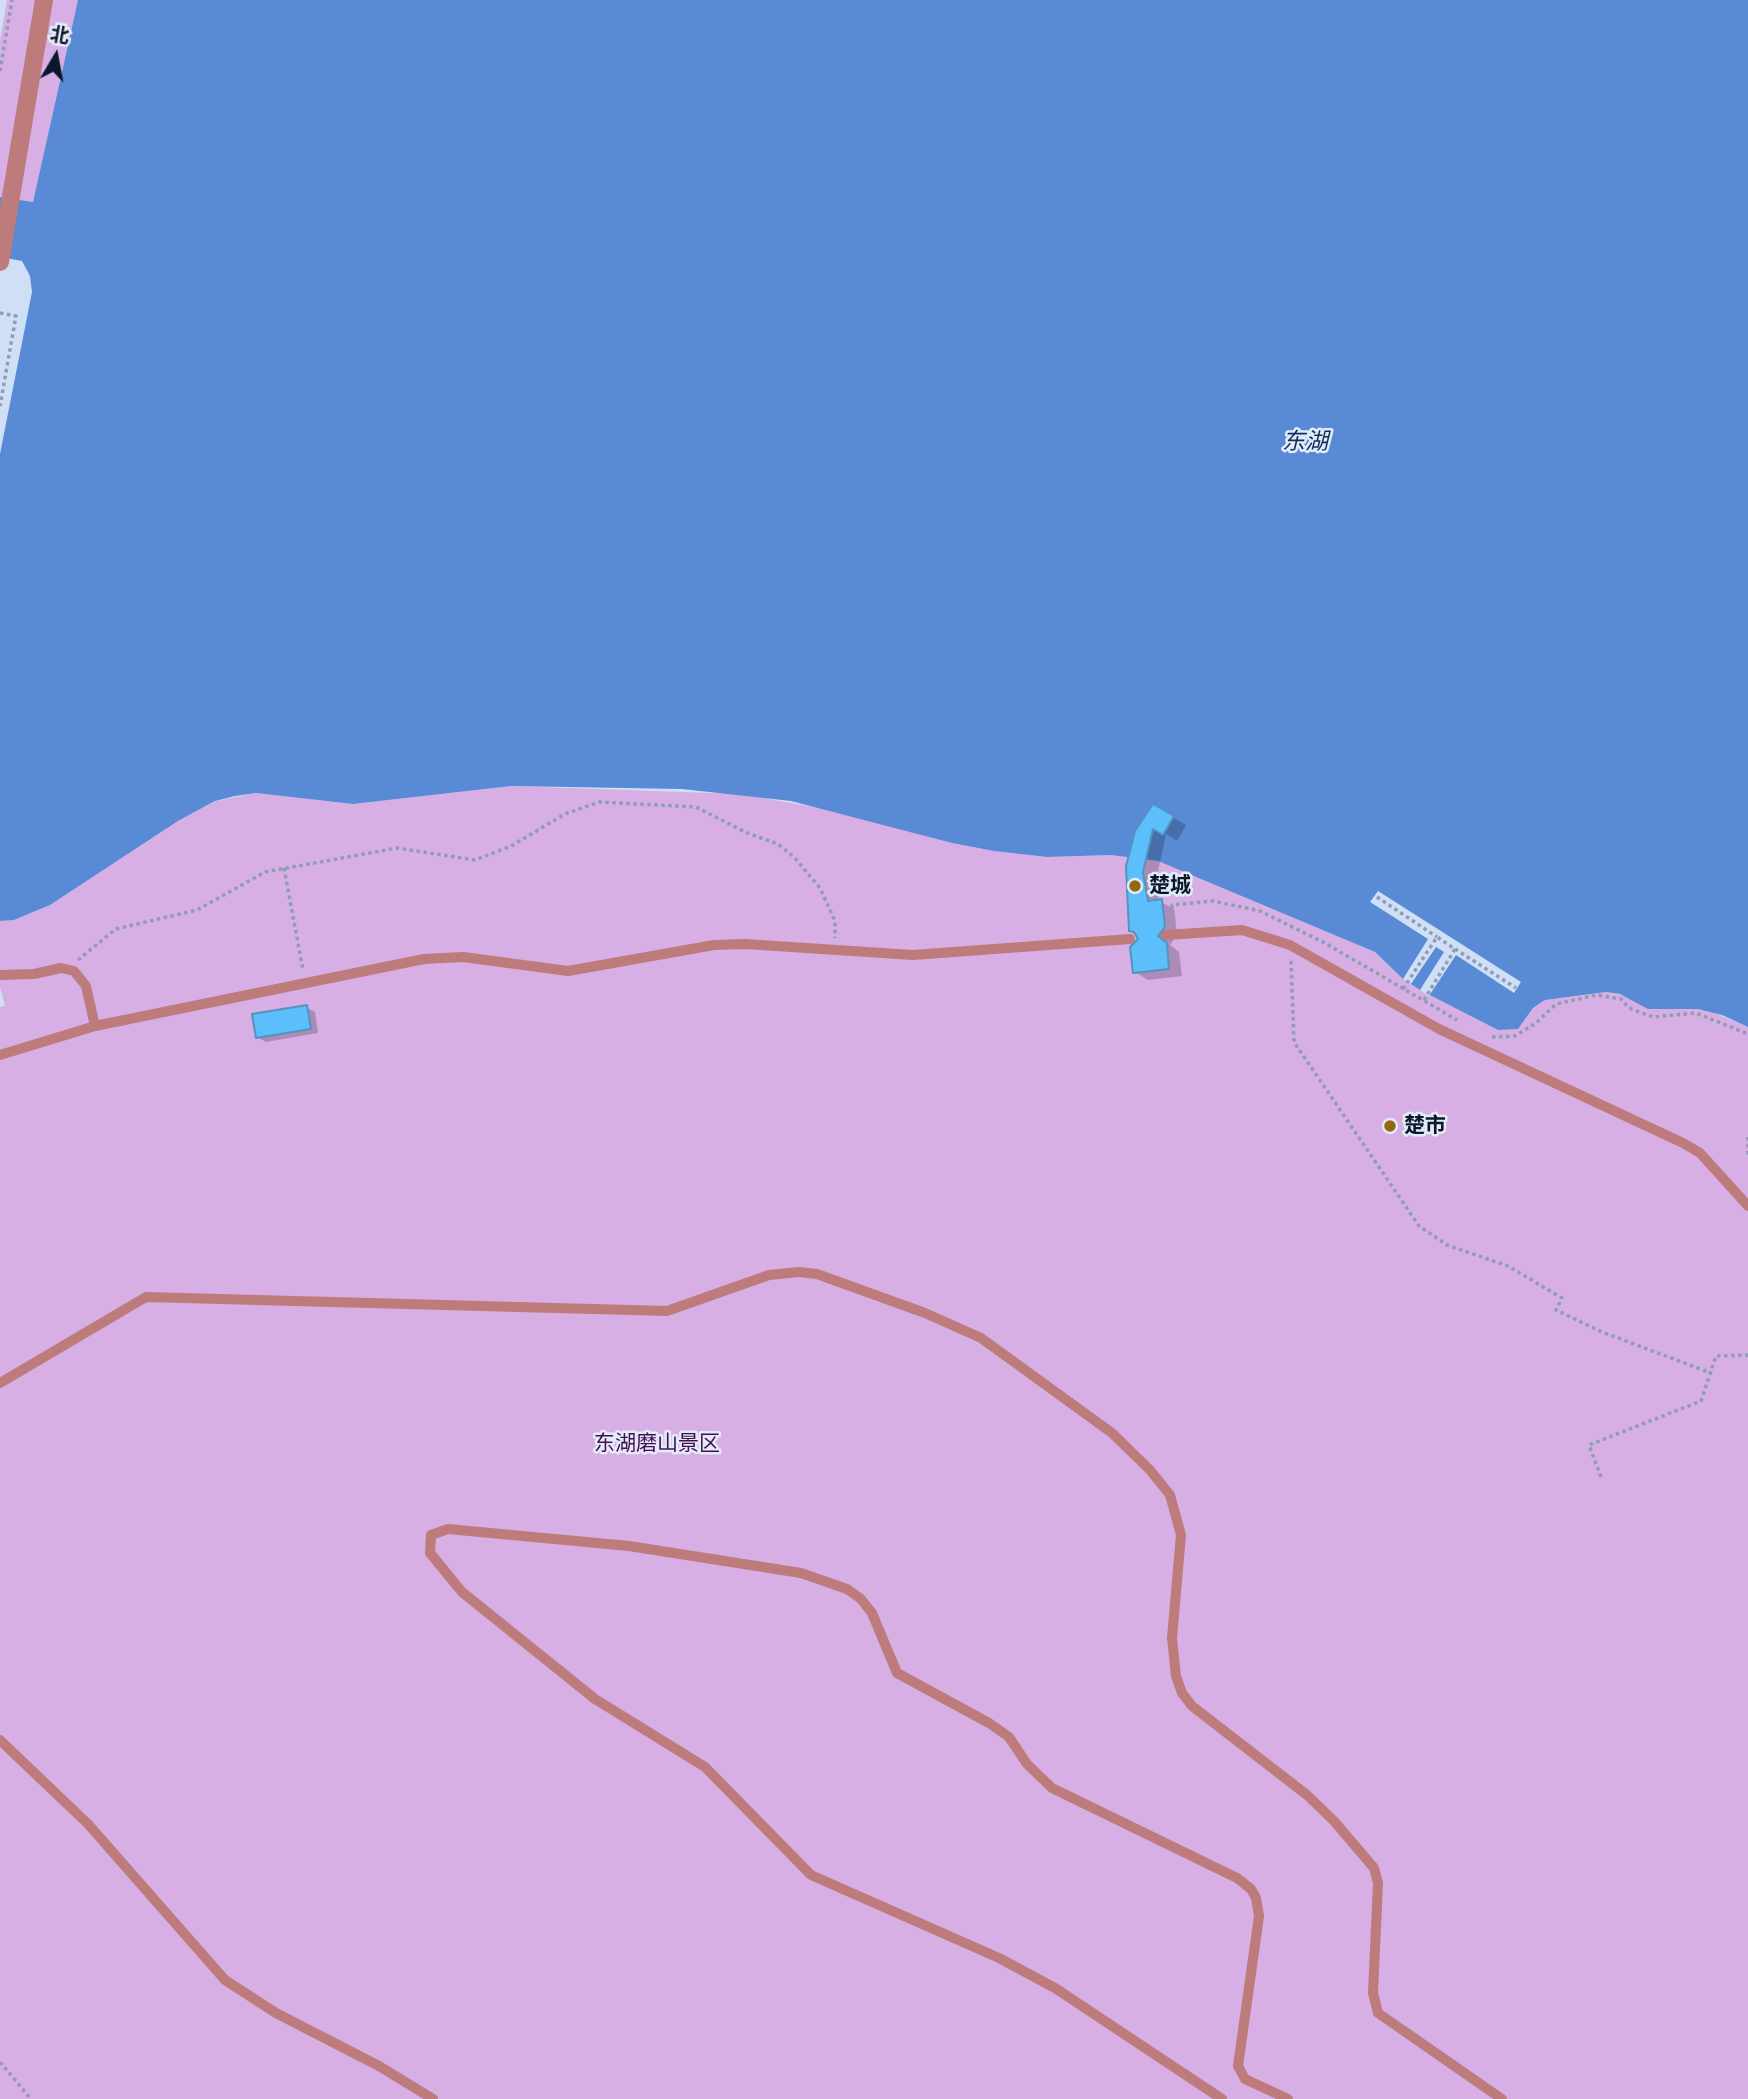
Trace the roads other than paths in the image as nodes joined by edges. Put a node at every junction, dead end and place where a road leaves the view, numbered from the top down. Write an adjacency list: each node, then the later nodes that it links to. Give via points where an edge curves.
1 (44, 0): 2 (street)
2 (0, 262)
3 (1171, 935): 8 (lane, via 1242,930 1290,945 1439,1030 1684,1143 1700,1153)
4 (1130, 939): 6 (lane, via 913,955 713,945 568,971 446,957)
5 (0, 975): 6 (lane, via 69,969 86,986)
6 (95, 1026): 7 (lane)
7 (0, 1055)
8 (1748, 1206)
9 (0, 1383): 14 (lane, via 146,1297 667,1311 769,1275 799,1272 817,1274 925,1312 981,1338 1112,1433 1170,1495 1181,1535 1172,1638 1182,1693 1192,1706 1316,1804 1374,1868 1378,1883 1373,1993 1378,2013)
10 (0, 1740): 11 (lane, via 88,1824 225,1980)
11 (433, 2099)
12 (1222, 2099): 13 (lane, via 1055,1988 811,1875 705,1767 595,1699 462,1592 430,1553 431,1535 448,1529 629,1546 801,1573 847,1589 872,1613 897,1673 1009,1737 1033,1771 1052,1788 1251,1889 1259,1916 1238,2066 1245,2079)
13 (1288, 2099)
14 (1502, 2099)

